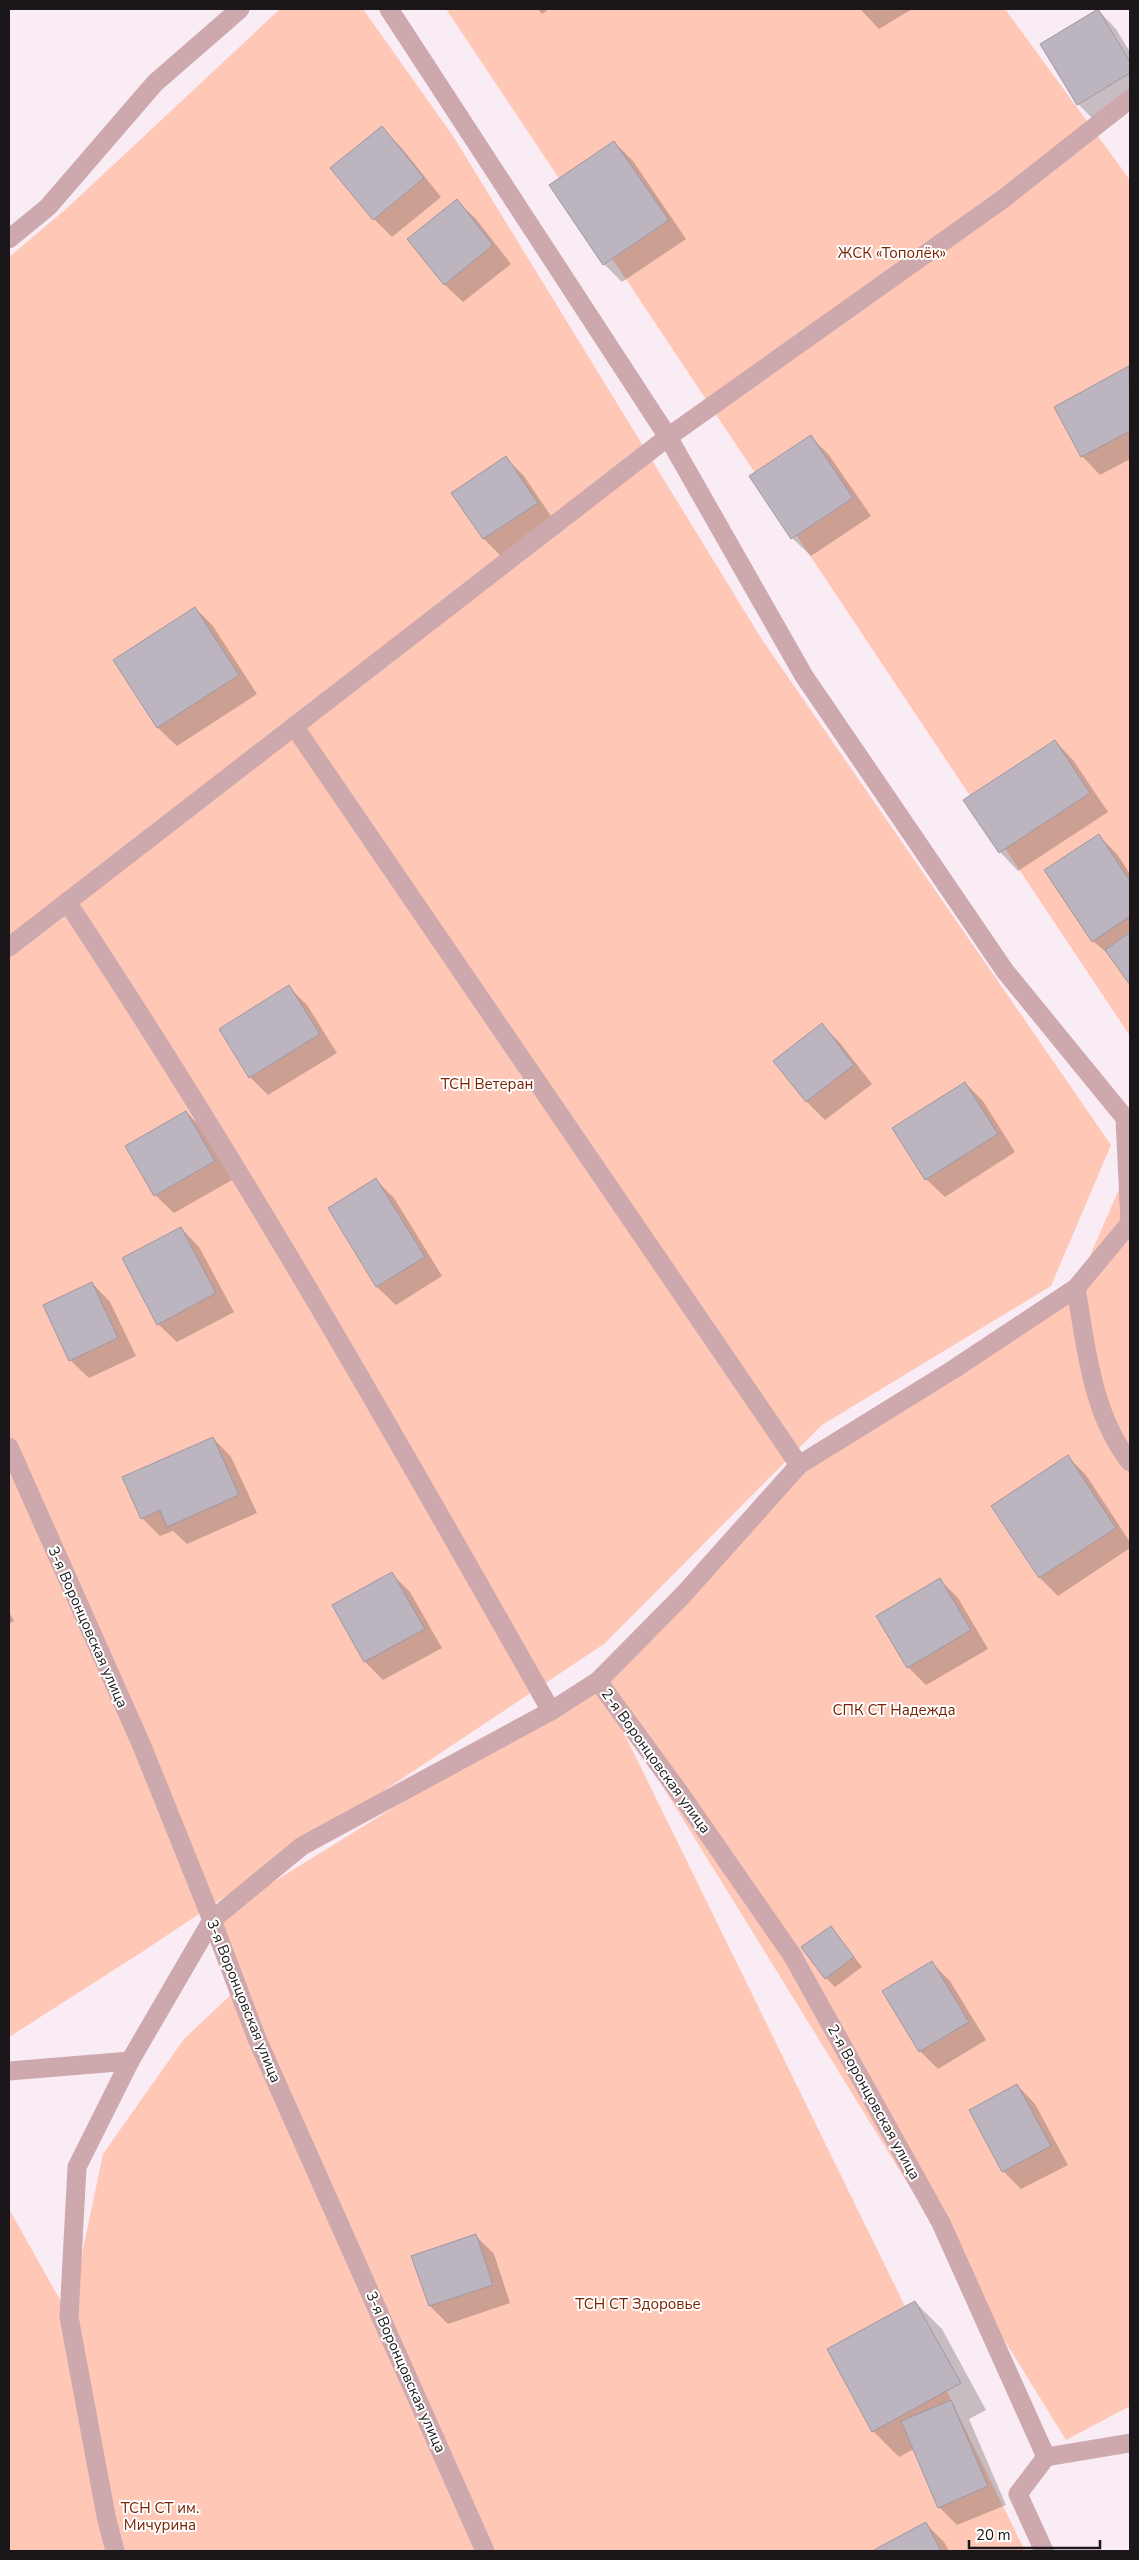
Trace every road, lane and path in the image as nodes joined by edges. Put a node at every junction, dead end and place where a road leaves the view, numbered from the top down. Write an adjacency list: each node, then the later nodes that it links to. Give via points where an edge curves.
1 (240, 9): 4 (lane, via 155,83 48,207)
2 (389, 9): 5 (lane)
3 (1130, 99): 5 (lane, via 1003,199)
4 (9, 239)
5 (668, 437): 6 (lane); 9 (lane, via 810,684 1005,971 1125,1118)
6 (294, 726): 7 (lane); 13 (lane)
7 (67, 902): 8 (lane); 15 (lane, via 152,1030 388,1423)
8 (9, 947)
9 (1130, 1223): 10 (lane)
10 (1076, 1288): 12 (lane, via 1090,1376 1116,1444); 13 (lane, via 954,1369)
11 (9, 1448): 16 (lane, 3-я Воронцовская улица, via 142,1746)
12 (1130, 1462)
13 (799, 1464): 14 (lane, via 683,1595)
14 (598, 1681): 15 (lane); 20 (lane, 2-я Воронцовская улица, via 792,1955 941,2223)
15 (551, 1711): 16 (lane, via 302,1846)
16 (212, 1920): 17 (lane); 22 (lane, 3-я Воронцовская улица, via 257,2039)
17 (130, 2061): 18 (lane); 21 (lane, via 77,2167 69,2317)
18 (9, 2071)
19 (1130, 2444): 20 (lane)
20 (1046, 2457): 23 (lane, via 1018,2494)
21 (115, 2551)
22 (485, 2551)
23 (1044, 2551)

